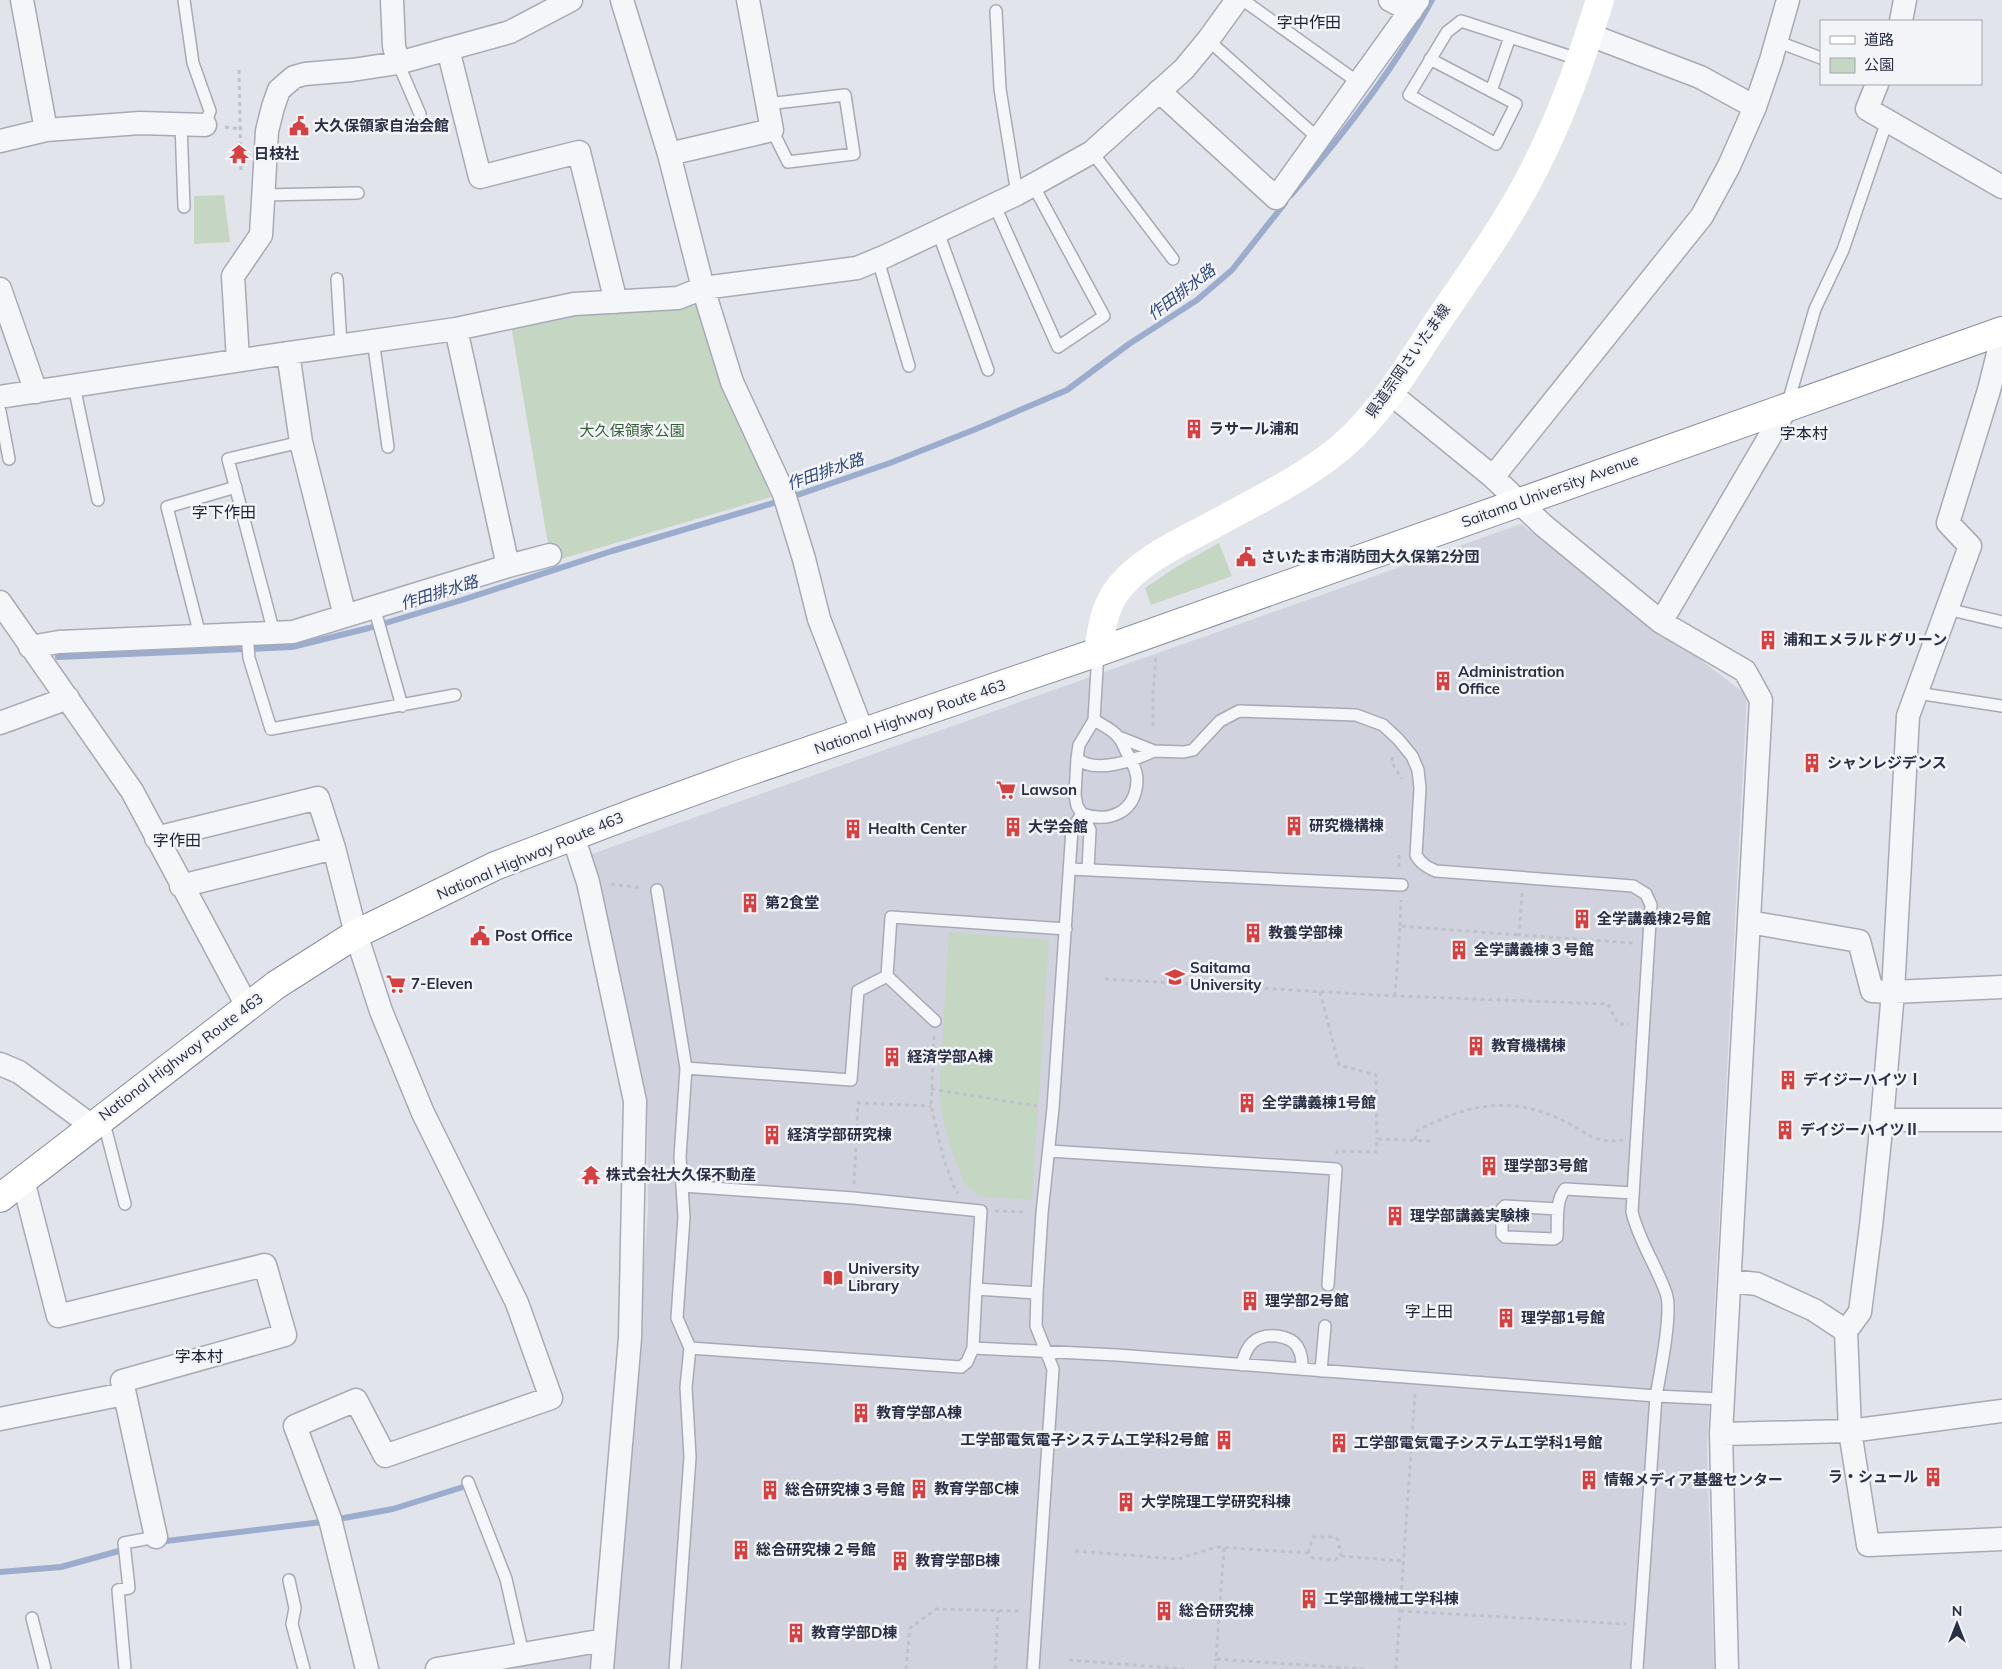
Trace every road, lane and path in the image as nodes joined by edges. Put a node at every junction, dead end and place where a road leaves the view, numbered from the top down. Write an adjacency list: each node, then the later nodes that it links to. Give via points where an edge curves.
1 (22, 0): 36 (street)
2 (184, 0): 34 (lane, via 193,64 210,111)
3 (392, 0): 23 (street)
4 (622, 0): 42 (street)
5 (748, 0): 29 (street)
6 (1237, 0): 17 (street)
7 (1243, 0): 25 (lane)
8 (1390, 0): 13 (street)
9 (1600, 0): 19 (main road, 県道宗岡さいたま線)
10 (1788, 0): 18 (street)
11 (1905, 0): 15 (street)
12 (567, 1): 20 (street, via 510,32)
13 (1414, 6): 25 (street)
14 (996, 11): 45 (lane, via 1000,89)
15 (1901, 20)
16 (1510, 37): 19 (lane); 22 (lane, via 1461,21 1447,32); 28 (lane)
17 (1208, 40): 27 (street); 39 (lane)
18 (1776, 41): 21 (lane); 30 (street)
19 (1585, 47): 30 (street, via 1700,77); 68 (main road, 県道宗岡さいたま線, via 1566,100 1508,216)
20 (448, 49): 23 (street); 56 (street, via 480,177 579,152)
21 (1820, 58)
22 (1430, 59): 28 (lane); 28 (lane, via 1409,95 1496,144 1516,104)
23 (398, 63): 31 (lane); 37 (street, via 294,78 280,90)
24 (239, 70): 35 (path)
25 (1359, 83): 39 (street)
26 (1877, 85): 32 (street, via 1867,109)
27 (1160, 91): 39 (street, via 1276,198); 41 (street)
28 (1491, 91)
29 (767, 104): 38 (street); 38 (lane, via 845,95 854,154 788,162)
30 (1755, 107): 76 (street, via 1702,216)
31 (420, 114)
32 (1887, 121): 44 (street); 71 (lane, via 1843,250 1815,309)
33 (181, 124): 34 (street); 36 (street, via 140,123); 49 (lane)
34 (205, 125): 35 (path)
35 (241, 128): 37 (path); 43 (path)
36 (46, 130): 40 (street)
37 (267, 130): 47 (street)
38 (772, 130): 42 (street)
39 (1318, 139)
40 (0, 141)
41 (1092, 152): 45 (street); 51 (lane)
42 (669, 154): 54 (street)
43 (241, 176)
44 (2002, 187)
45 (1025, 189): 48 (street); 48 (lane, via 1104,316 1058,347)
46 (358, 193): 47 (lane)
47 (263, 194): 63 (street, via 260,235 233,276)
48 (994, 204): 50 (street)
49 (184, 206)
50 (938, 232): 52 (street); 65 (lane)
51 (1173, 258)
52 (878, 260): 54 (street, via 857,268); 64 (lane)
53 (337, 279): 61 (lane)
54 (704, 288): 56 (street, via 678,298); 103 (street, via 732,382 786,499 819,619)
55 (0, 289): 67 (street)
56 (616, 302): 57 (street, via 574,304)
57 (456, 329): 60 (street); 81 (street)
58 (2002, 331): 71 (main road, Saitama University Avenue)
59 (2002, 337): 69 (street)
60 (373, 340): 61 (street); 74 (lane)
61 (341, 345): 62 (street)
62 (288, 353): 63 (street); 73 (street)
63 (238, 360): 66 (street)
64 (909, 366)
65 (988, 370)
66 (74, 386): 67 (street); 78 (lane)
67 (36, 392): 70 (street)
68 (1390, 393): 76 (street); 94 (main road, 県道宗岡さいたま線, via 1329,457 1302,476 1152,559 1130,576 1107,611)
69 (1996, 393): 83 (street, via 1948,523 1970,546)
70 (0, 397)
71 (1787, 407): 79 (main road, Saitama University Avenue); 87 (street)
72 (0, 411): 75 (lane)
73 (301, 442): 77 (lane, via 228,459); 85 (street)
74 (388, 447)
75 (9, 459)
76 (1493, 477): 79 (street)
77 (236, 488): 89 (lane); 90 (lane, via 167,507)
78 (98, 500)
79 (1520, 502): 87 (street, via 1543,526); 94 (main road, Saitama University Avenue)
80 (550, 555): 81 (street)
81 (508, 566): 84 (street)
82 (0, 602): 86 (street)
83 (1947, 609): 88 (lane); 95 (street)
84 (375, 613): 85 (street); 98 (lane)
85 (345, 616): 89 (street, via 292,632)
86 (6, 622): 92 (street)
87 (1661, 622): 119 (street, via 1744,671 1761,700)
88 (2002, 622)
89 (274, 633): 91 (street)
90 (200, 635): 91 (street); 92 (street, via 59,642)
91 (247, 639): 98 (lane, via 249,658 271,730)
92 (30, 647): 97 (street)
93 (1156, 651): 102 (path)
94 (1098, 652): 100 (lane); 103 (main road, National Highway Route 463)
95 (1917, 693): 99 (lane); 128 (street, via 1908,716)
96 (455, 695): 98 (lane)
97 (68, 698): 101 (street); 110 (street, via 132,791)
98 (402, 706)
99 (2002, 706)
100 (1094, 720): 104 (lane); 106 (lane, via 1079,744)
101 (0, 723)
102 (1153, 726)
103 (862, 733): 109 (main road, National Highway Route 463)
104 (1119, 737): 105 (lane); 107 (lane)
105 (1154, 751): 107 (lane); 150 (lane, via 1193,750 1220,721 1240,711 1356,715 1383,725 1412,756 1420,788 1416,855 1427,867 1436,871 1633,886 1646,894 1651,905)
106 (1077, 758): 107 (lane, via 1088,765); 108 (lane, via 1075,795)
107 (1131, 761): 108 (lane, via 1137,779 1136,790 1123,812 1102,818)
108 (1082, 814): 112 (lane, via 1072,829); 113 (lane, via 1090,830)
109 (573, 836): 114 (street); 121 (main road, National Highway Route 463, via 495,866)
110 (156, 838): 111 (street, via 318,798); 116 (street)
111 (334, 848): 116 (street); 121 (street)
112 (1070, 869): 113 (lane); 120 (lane)
113 (1088, 870): 115 (lane)
114 (588, 882): 118 (path); 191 (street, via 636,1101 630,1338)
115 (1402, 885)
116 (181, 886): 130 (street)
117 (1522, 889): 122 (path)
118 (657, 890): 135 (lane)
119 (1749, 922): 128 (street, via 1859,941 1872,991); 157 (street)
120 (1066, 929): 124 (lane, via 891,917); 138 (lane)
121 (356, 934): 130 (main road, National Highway Route 463); 198 (street, via 381,1011 420,1105 516,1303 551,1398 385,1456 356,1400 295,1426 330,1519)
122 (1519, 935): 123 (path); 129 (path, via 1400,926)
123 (1641, 944)
124 (887, 976): 131 (lane); 135 (lane, via 858,991 851,1080)
125 (1105, 979): 127 (path)
126 (2002, 987): 128 (street)
127 (1320, 992): 129 (path); 142 (path, via 1340,1065 1376,1075)
128 (1893, 992): 139 (street)
129 (1395, 996): 132 (path, via 1608,1004 1618,1024)
130 (247, 1006): 141 (main road, National Highway Route 463)
131 (935, 1021): 136 (path)
132 (1637, 1024)
133 (0, 1059): 134 (street)
134 (0, 1064): 141 (street, via 19,1072)
135 (686, 1068): 149 (lane, via 680,1157)
136 (931, 1089): 137 (path); 138 (path)
137 (931, 1106): 152 (path, via 858,1102); 155 (path, via 954,1187 967,1202)
138 (1052, 1108): 146 (lane)
139 (1882, 1120): 140 (street); 162 (street, via 1860,1312)
140 (2002, 1120)
141 (97, 1122): 148 (main road, National Highway Route 463); 153 (lane)
142 (1376, 1139): 144 (path); 147 (path, via 1376,1152 1337,1151)
143 (1631, 1139): 144 (path, via 1596,1140 1538,1110 1497,1104 1476,1107 1433,1123 1417,1131)
144 (1415, 1140): 145 (path)
145 (1432, 1141)
146 (1049, 1151): 147 (lane); 156 (lane)
147 (1336, 1169): 158 (lane)
148 (23, 1180): 151 (main road, National Highway Route 463); 170 (street, via 58,1316 265,1265 285,1334 122,1381)
149 (683, 1186): 152 (lane); 163 (lane, via 677,1318)
150 (1633, 1193): 154 (lane, via 1565,1189); 171 (lane, via 1632,1212 1636,1230 1667,1294 1668,1311)
151 (0, 1198)
152 (853, 1198): 155 (lane)
153 (125, 1204)
154 (1558, 1209): 154 (lane, via 1557,1237 1554,1239 1505,1237 1502,1234 1502,1209 1505,1206)
155 (981, 1211): 156 (path); 159 (lane)
156 (1042, 1213): 160 (lane)
157 (1730, 1281): 162 (street, via 1757,1284 1814,1310); 172 (street)
158 (1328, 1285)
159 (976, 1289): 160 (lane); 164 (lane)
160 (1037, 1293): 165 (lane, via 1036,1326)
161 (1325, 1326): 168 (lane)
162 (1846, 1331): 175 (street)
163 (690, 1348): 164 (lane, via 961,1367); 201 (lane, via 686,1387 690,1457)
164 (973, 1348): 165 (lane)
165 (1047, 1352): 166 (lane); 204 (lane, via 1053,1369)
166 (1242, 1365): 167 (lane); 167 (lane, via 1244,1354 1252,1342 1264,1335 1285,1337 1297,1345)
167 (1302, 1370): 168 (lane)
168 (1321, 1371): 169 (lane)
169 (1416, 1378): 171 (lane); 184 (path)
170 (124, 1394): 174 (street); 178 (street)
171 (1656, 1396): 172 (lane); 190 (lane)
172 (1722, 1399): 176 (street)
173 (2002, 1411): 175 (street)
174 (0, 1419)
175 (1850, 1431): 176 (street); 179 (street, via 1868,1545)
176 (1721, 1434): 210 (street)
177 (468, 1482): 192 (lane, via 506,1579)
178 (156, 1537): 196 (lane, via 124,1543 129,1588 118,1590)
179 (2002, 1539)
180 (1224, 1548): 181 (path, via 1202,1550 1178,1559); 182 (path); 193 (path)
181 (1075, 1551)
182 (1308, 1553): 183 (path, via 1313,1558 1335,1560); 183 (path, via 1313,1538 1325,1537 1338,1540)
183 (1341, 1556): 184 (path)
184 (1403, 1561): 188 (path)
185 (289, 1580): 197 (lane, via 295,1608 292,1624)
186 (998, 1611): 187 (path); 202 (path, via 936,1609 910,1628); 203 (path)
187 (1019, 1611)
188 (1400, 1611): 190 (path); 208 (path)
189 (32, 1618): 195 (lane)
190 (1640, 1625): 209 (lane)
191 (604, 1640): 192 (street); 200 (street)
192 (523, 1654): 199 (street)
193 (1216, 1659): 206 (path); 207 (path)
194 (1069, 1660): 205 (path)
195 (45, 1669)
196 (125, 1669)
197 (304, 1669)
198 (367, 1669)
199 (437, 1669)
200 (602, 1669)
201 (675, 1669)
202 (906, 1669)
203 (995, 1669)
204 (1032, 1669)
205 (1185, 1669)
206 (1215, 1669)
207 (1363, 1669)
208 (1396, 1669)
209 (1637, 1669)
210 (1727, 1669)

